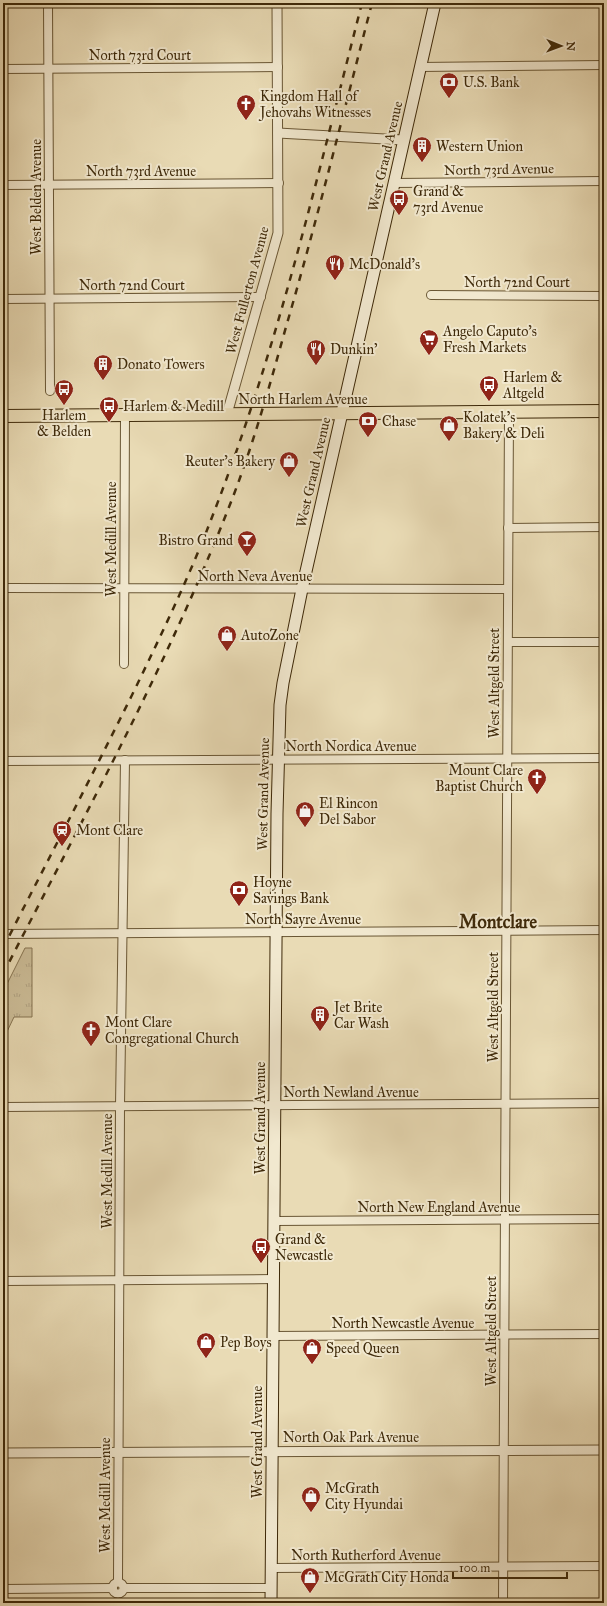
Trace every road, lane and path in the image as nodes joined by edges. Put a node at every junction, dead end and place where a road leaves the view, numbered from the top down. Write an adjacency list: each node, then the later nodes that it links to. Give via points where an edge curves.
1 (48, 3): 7 (street, West Belden Avenue)
2 (277, 3): 5 (street, West Fullerton Avenue)
3 (435, 3): 6 (main road, West Grand Avenue)
4 (604, 65): 6 (street)
5 (278, 67): 7 (street, North 73rd Court); 9 (street, West Fullerton Avenue)
6 (420, 67): 10 (main road, West Grand Avenue)
7 (49, 68): 8 (street, North 73rd Court); 15 (street, West Belden Avenue)
8 (3, 69)
9 (278, 133): 10 (street); 12 (street, West Fullerton Avenue)
10 (404, 140): 13 (main road, West Grand Avenue)
11 (604, 181): 13 (street, North 73rd Avenue)
12 (279, 182): 15 (street, North 73rd Avenue); 18 (street, West Fullerton Avenue, via 278,233)
13 (394, 183): 24 (main road, West Grand Avenue)
14 (3, 185): 15 (street, North 73rd Avenue)
15 (49, 185): 20 (street, West Belden Avenue)
16 (431, 295): 17 (street, North 72nd Court)
17 (604, 296)
18 (261, 297): 20 (street, North 72nd Court); 25 (street, West Fullerton Avenue)
19 (3, 299): 20 (street, North 72nd Court)
20 (50, 299): 21 (street, West Belden Avenue)
21 (50, 391)
22 (604, 411): 23 (main road, North Harlem Avenue)
23 (508, 412): 24 (main road, North Harlem Avenue); 29 (street, West Altgeld Street)
24 (342, 413): 25 (main road, North Harlem Avenue); 32 (main road, West Grand Avenue)
25 (227, 414): 26 (main road, North Harlem Avenue)
26 (125, 415): 27 (main road, North Harlem Avenue); 31 (street, West Medill Avenue)
27 (3, 416)
28 (604, 527): 29 (street)
29 (508, 528): 33 (street, West Altgeld Street)
30 (3, 588): 31 (street, North Neva Avenue)
31 (124, 588): 32 (street, North Neva Avenue); 36 (street, West Medill Avenue)
32 (302, 589): 33 (street, North Neva Avenue); 40 (main road, West Grand Avenue, via 280,705)
33 (508, 589): 34 (street, West Altgeld Street)
34 (508, 642): 35 (street); 37 (street, West Altgeld Street)
35 (604, 642)
36 (124, 664)
37 (507, 758): 38 (street, North Nordica Avenue); 40 (street, North Nordica Avenue); 42 (street, West Altgeld Street)
38 (604, 758)
39 (125, 760): 40 (street, North Nordica Avenue); 41 (street, North Nordica Avenue); 45 (street, West Medill Avenue)
40 (278, 760): 44 (main road, West Grand Avenue)
41 (3, 761)
42 (506, 930): 43 (street, North Sayre Avenue); 44 (street, North Sayre Avenue); 48 (street, West Altgeld Street)
43 (604, 930)
44 (276, 932): 45 (street, North Sayre Avenue); 50 (main road, West Grand Avenue)
45 (122, 933): 46 (street, North Sayre Avenue); 49 (street, West Medill Avenue)
46 (3, 934)
47 (604, 1103): 48 (street, North Newland Avenue)
48 (505, 1104): 50 (street, North Newland Avenue); 53 (street, West Altgeld Street)
49 (120, 1106): 50 (street, North Newland Avenue); 51 (street, North Newland Avenue); 56 (street, West Medill Avenue)
50 (275, 1106): 54 (main road, West Grand Avenue)
51 (3, 1107)
52 (604, 1219): 53 (street, North New England Avenue)
53 (505, 1220): 54 (street, North New England Avenue); 59 (street, West Altgeld Street)
54 (274, 1221): 55 (main road, West Grand Avenue)
55 (274, 1279): 56 (street); 60 (main road, West Grand Avenue)
56 (120, 1280): 57 (street); 65 (street, West Medill Avenue)
57 (3, 1281)
58 (604, 1334): 59 (street, North Newcastle Avenue)
59 (504, 1335): 60 (street, North Newcastle Avenue); 61 (street, West Altgeld Street)
60 (273, 1336): 63 (main road, West Grand Avenue)
61 (504, 1450): 62 (street, North Oak Park Avenue); 63 (street, North Oak Park Avenue); 67 (street, West Altgeld Street)
62 (604, 1450)
63 (272, 1452): 65 (street, North Oak Park Avenue); 68 (main road, West Grand Avenue)
64 (3, 1453): 65 (street, North Oak Park Avenue)
65 (118, 1453): 69 (street, West Medill Avenue)
66 (604, 1566): 67 (street, North Rutherford Avenue)
67 (503, 1567): 68 (street, North Rutherford Avenue); 74 (street, West Altgeld Street)
68 (272, 1568): 70 (main road, West Grand Avenue)
69 (118, 1588): 70 (street); 71 (street); 72 (street, West Medill Avenue)
70 (271, 1588): 73 (main road, West Grand Avenue)
71 (3, 1589)
72 (118, 1603)
73 (271, 1603)
74 (503, 1603)

